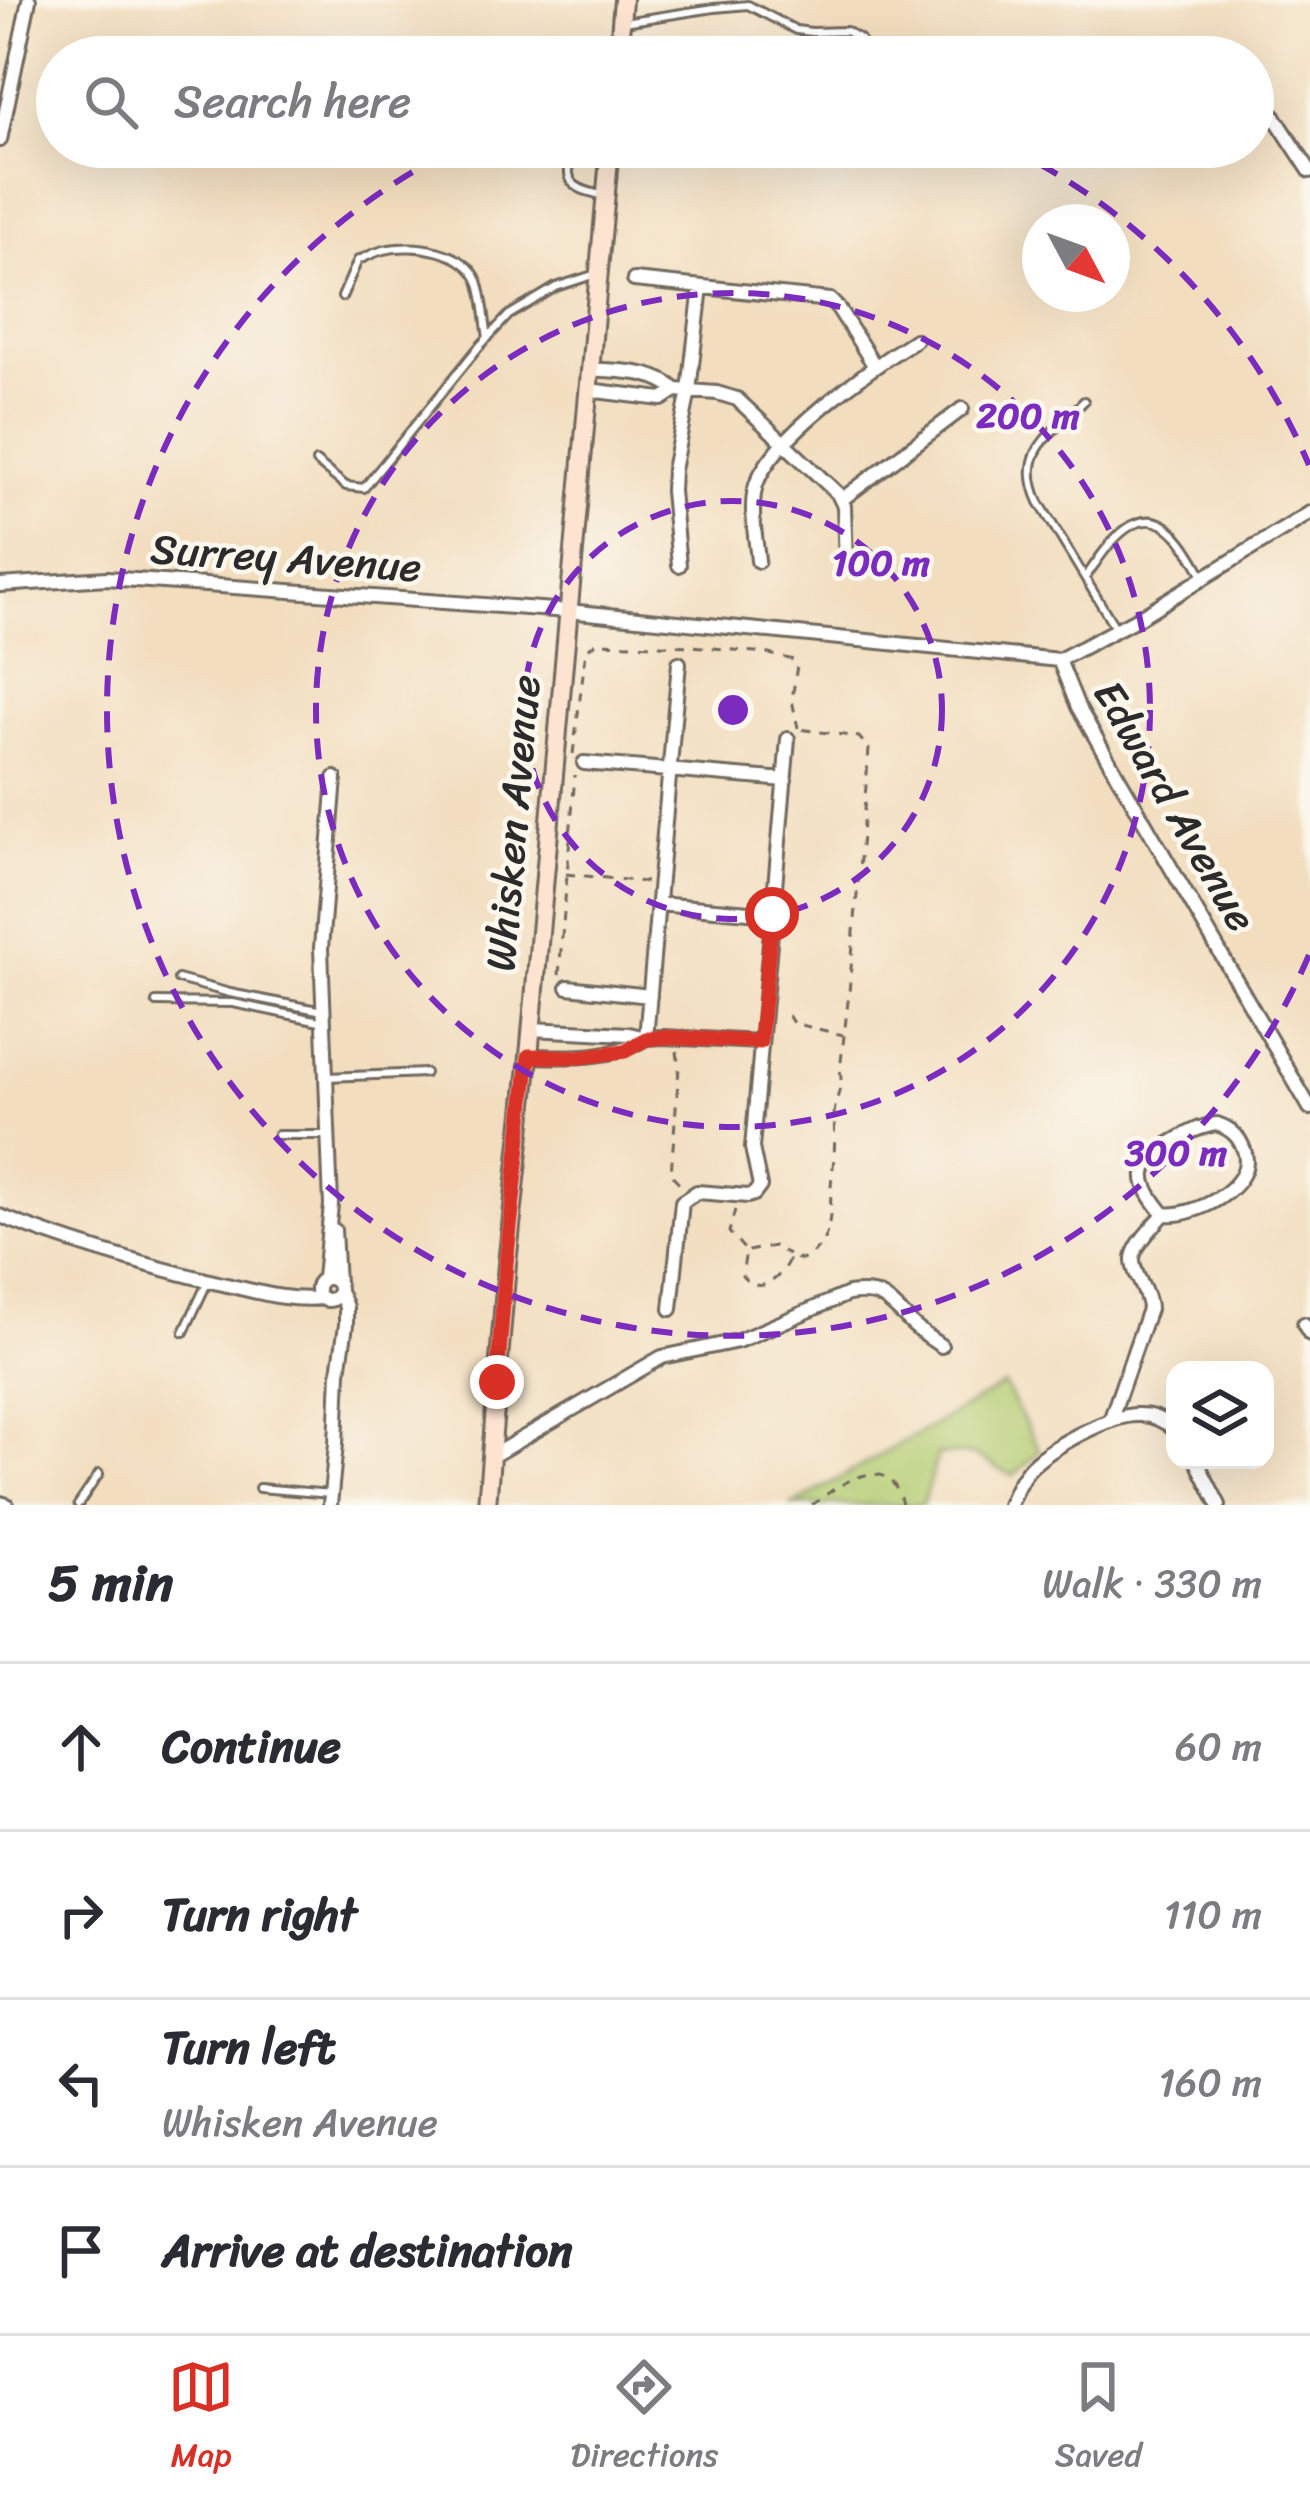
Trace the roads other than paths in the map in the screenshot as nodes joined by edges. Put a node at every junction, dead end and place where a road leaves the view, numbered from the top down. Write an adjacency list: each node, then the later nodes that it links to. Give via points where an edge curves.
1 (29, 0): 7 (street)
2 (623, 0): 3 (street)
3 (621, 22): 4 (street); 5 (lane, via 748,5 796,30)
4 (620, 36)
5 (857, 36)
6 (1274, 116): 10 (street)
7 (0, 140)
8 (568, 168): 11 (lane, via 577,189)
9 (608, 168): 11 (street, Whisken Avenue)
10 (1310, 171)
11 (605, 196): 12 (street, Whisken Avenue)
12 (599, 273): 16 (lane, via 531,300); 19 (street, Whisken Avenue)
13 (634, 280): 14 (street)
14 (701, 287): 18 (street, via 830,300); 22 (street)
15 (342, 297): 16 (lane, via 358,260 387,249 453,256 477,278)
16 (488, 338): 27 (lane, via 370,484 346,486)
17 (915, 340): 18 (street)
18 (874, 365): 26 (street)
19 (590, 369): 20 (street); 21 (street, Whisken Avenue)
20 (629, 373): 22 (street); 23 (street)
21 (588, 390): 23 (street); 36 (street, Whisken Avenue)
22 (682, 390): 23 (street, via 662,399); 26 (street, via 736,399); 31 (street, via 672,491)
23 (625, 395)
24 (1084, 401): 33 (lane, via 1042,444 1029,472)
25 (962, 409): 28 (street)
26 (784, 442): 28 (street); 30 (street, via 757,482)
27 (316, 462)
28 (842, 500): 32 (street)
29 (1310, 513): 34 (street)
30 (758, 561)
31 (679, 565)
32 (846, 565)
33 (1085, 578): 34 (lane, via 1113,538 1151,521 1178,536); 37 (lane)
34 (1204, 578): 37 (street)
35 (0, 585): 36 (street, Surrey Avenue, via 107,578)
36 (568, 611): 38 (street, Surrey Avenue); 52 (street, Whisken Avenue)
37 (1116, 629): 38 (street)
38 (1059, 660): 58 (street, Edward Avenue)
39 (679, 663): 42 (street)
40 (793, 734): 44 (street)
41 (576, 765): 42 (street)
42 (669, 770): 44 (street); 45 (street)
43 (335, 778): 51 (street, via 321,948)
44 (785, 780): 46 (street)
45 (658, 904): 46 (street); 49 (street)
46 (772, 914): 54 (street)
47 (178, 980): 51 (lane)
48 (568, 987): 49 (street)
49 (650, 996): 53 (street)
50 (156, 1002): 51 (lane)
51 (324, 1017): 57 (street)
52 (531, 1029): 53 (street); 55 (street, Whisken Avenue)
53 (646, 1039): 54 (street); 55 (street, via 625,1051)
54 (760, 1042): 65 (street, via 752,1148 760,1186 737,1196 692,1193 682,1202)
55 (529, 1056): 70 (street, Whisken Avenue)
56 (425, 1073): 57 (lane)
57 (328, 1077): 60 (street)
58 (1310, 1108)
59 (278, 1135): 60 (lane)
60 (329, 1135): 64 (street, via 338,1262)
61 (1164, 1214): 61 (street, via 1142,1175 1152,1154 1210,1124 1237,1135 1247,1161 1243,1178 1220,1196); 68 (street, via 1132,1258 1149,1309)
62 (0, 1216): 63 (street)
63 (208, 1280): 64 (street, via 288,1297); 66 (lane)
64 (327, 1289): 74 (street, via 346,1325)
65 (671, 1309)
66 (184, 1332)
67 (941, 1346): 70 (street, via 880,1295 848,1294 738,1341 662,1357)
68 (1110, 1421): 69 (street, via 1145,1414); 77 (street, via 1040,1460)
69 (1166, 1422)
70 (492, 1456): 76 (street, Whisken Avenue)
71 (1201, 1469): 78 (street)
72 (99, 1474): 75 (lane)
73 (259, 1487): 74 (lane)
74 (330, 1500)
75 (78, 1505)
76 (488, 1505)
77 (1010, 1505)
78 (1219, 1505)

